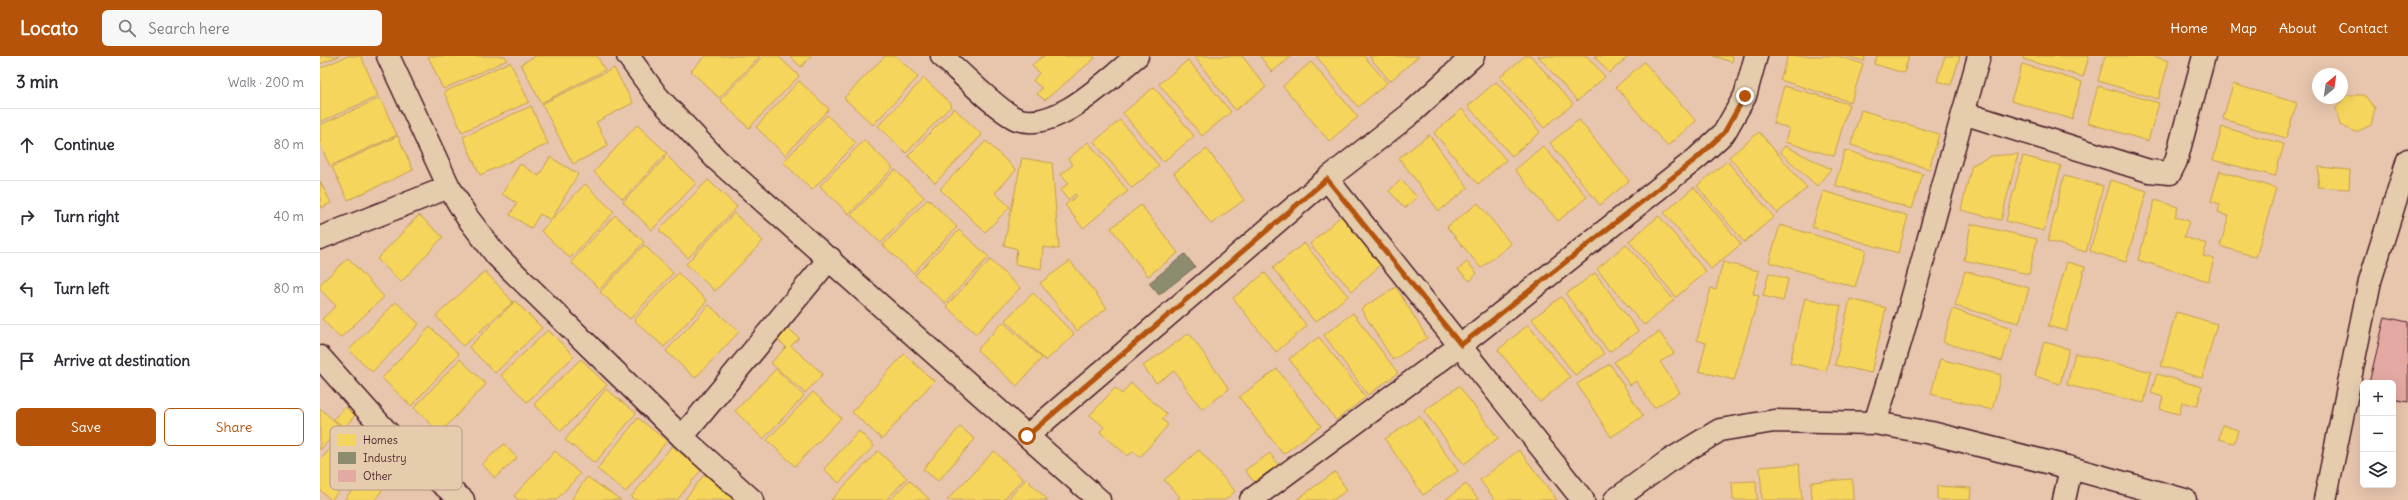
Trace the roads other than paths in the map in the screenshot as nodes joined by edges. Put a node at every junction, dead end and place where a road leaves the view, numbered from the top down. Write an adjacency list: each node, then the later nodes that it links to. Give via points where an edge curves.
1 (388, 56): 12 (street)
2 (628, 56): 14 (street, via 657,96 716,159)
3 (942, 56): 4 (street, via 1016,119 1036,123 1060,114)
4 (1137, 56)
5 (1473, 56): 11 (street, via 1409,115)
6 (1756, 56): 15 (street, via 1745,96 1724,133 1697,158)
7 (1979, 56): 9 (street)
8 (2204, 56): 9 (street, via 2176,161 2170,173 2149,172)
9 (1963, 113): 17 (street, via 1901,339)
10 (2408, 160): 31 (street, via 2370,281)
11 (1327, 179): 15 (street); 19 (street)
12 (449, 187): 13 (street); 20 (street, via 467,217 497,256)
13 (320, 238)
14 (830, 258): 19 (street); 20 (street)
15 (1461, 345): 26 (street); 27 (street)
16 (320, 357): 18 (street)
17 (1875, 423): 21 (street, via 1931,433); 28 (street, via 1774,420 1720,430 1667,462)
18 (382, 426)
19 (1027, 436): 25 (street)
20 (682, 437): 24 (street)
21 (2071, 468): 29 (street); 30 (street)
22 (449, 490): 23 (street)
23 (463, 500)
24 (752, 500)
25 (1099, 500)
26 (1251, 500)
27 (1583, 500)
28 (1615, 500)
29 (2064, 500)
30 (2185, 500)
31 (2325, 500)

